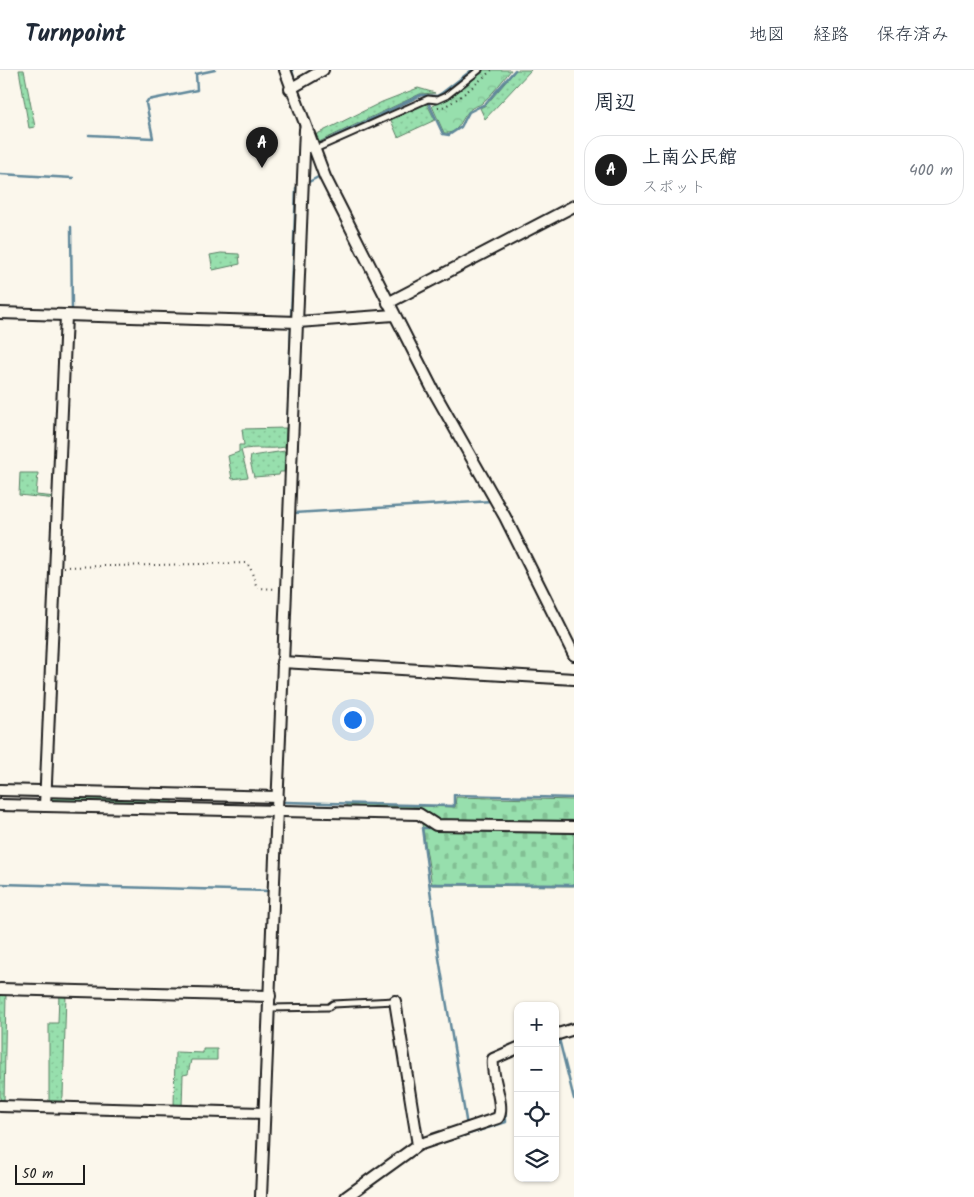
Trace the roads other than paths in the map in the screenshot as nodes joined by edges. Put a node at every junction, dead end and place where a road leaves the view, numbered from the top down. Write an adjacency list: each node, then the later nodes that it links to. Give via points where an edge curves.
1 (285, 70): 4 (street)
2 (323, 70): 4 (street)
3 (479, 70): 6 (lane, via 440,99 428,99)
4 (290, 89): 5 (street)
5 (305, 129): 6 (street); 12 (street)
6 (316, 148): 8 (street, via 325,178)
7 (574, 206): 8 (street)
8 (390, 301): 10 (street)
9 (0, 313): 11 (street)
10 (394, 315): 12 (street); 13 (street, via 505,516)
11 (66, 316): 12 (street); 18 (street)
12 (294, 322): 14 (street)
13 (574, 656)
14 (282, 662): 15 (street); 17 (street)
15 (574, 679)
16 (0, 790): 18 (street)
17 (275, 796): 18 (street); 20 (street)
18 (46, 797): 19 (street); 20 (street)
19 (0, 805)
20 (274, 810): 21 (street, via 419,814 436,826); 23 (street)
21 (574, 827)
22 (0, 989): 23 (street)
23 (267, 996): 25 (street)
24 (395, 1001): 25 (lane); 31 (street)
25 (269, 1008): 30 (street)
26 (574, 1028): 27 (street)
27 (559, 1034)
28 (514, 1050): 31 (street, via 493,1059 500,1109 498,1118)
29 (0, 1106): 30 (street)
30 (261, 1113): 32 (street)
31 (418, 1145): 33 (street)
32 (260, 1197)
33 (346, 1197)

